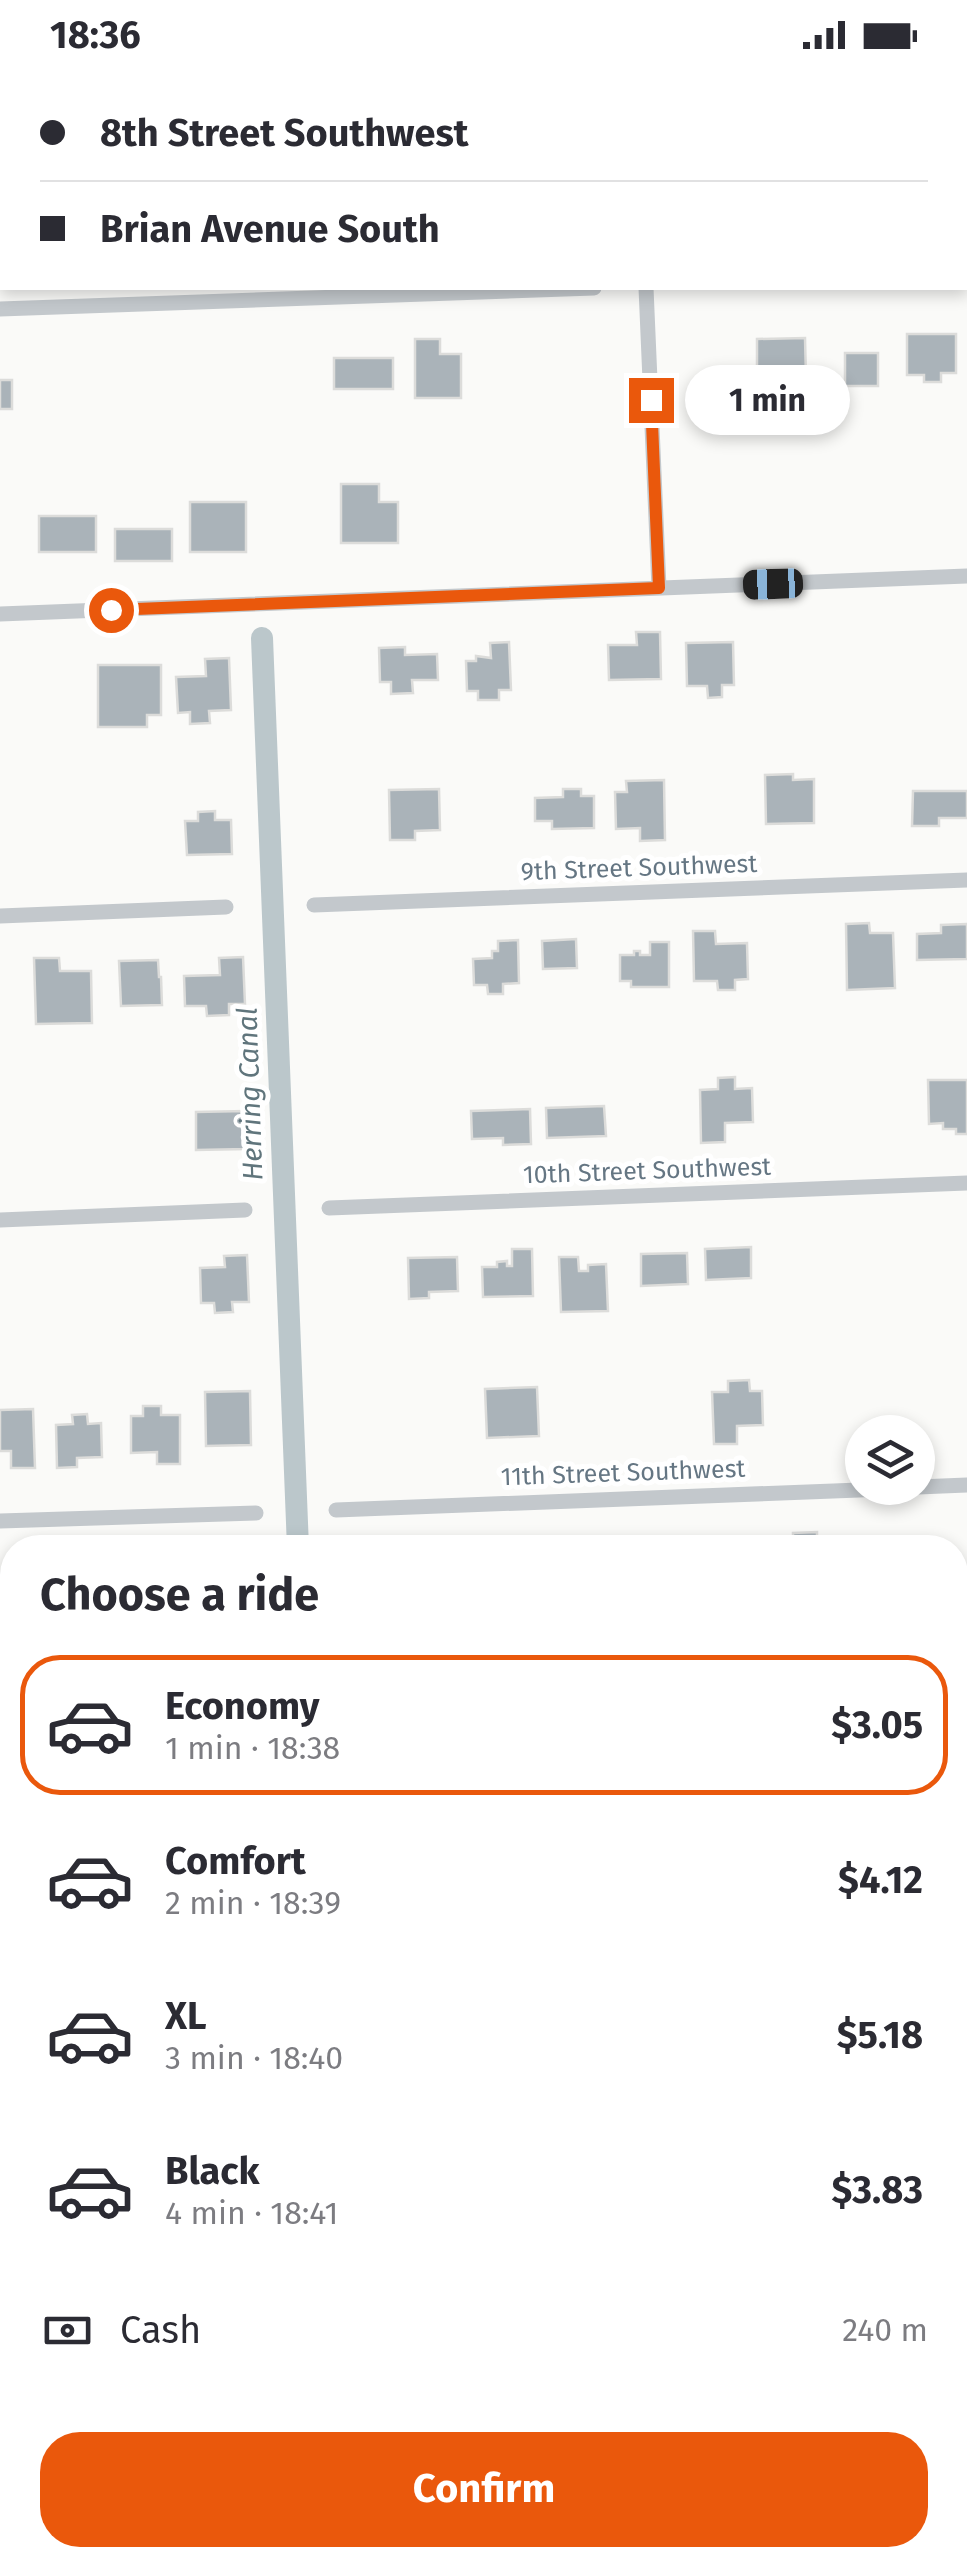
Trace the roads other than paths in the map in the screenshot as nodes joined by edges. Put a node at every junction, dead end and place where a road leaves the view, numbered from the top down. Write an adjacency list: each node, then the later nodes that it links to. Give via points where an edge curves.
1 (537, 290): 3 (street)
2 (646, 290): 5 (street)
3 (0, 309)
4 (967, 576): 5 (street)
5 (659, 588): 6 (street)
6 (0, 614)
7 (967, 880): 8 (street, 9th Street Southwest)
8 (314, 905)
9 (226, 907): 10 (street)
10 (0, 916)
11 (967, 1184): 12 (street, 10th Street Southwest)
12 (328, 1208)
13 (245, 1210): 14 (street)
14 (0, 1220)
15 (967, 1486): 16 (street, 11th Street Southwest)
16 (935, 1487)
17 (845, 1490): 18 (street, 11th Street Southwest)
18 (336, 1510)
19 (256, 1513): 20 (street)
20 (0, 1521)

